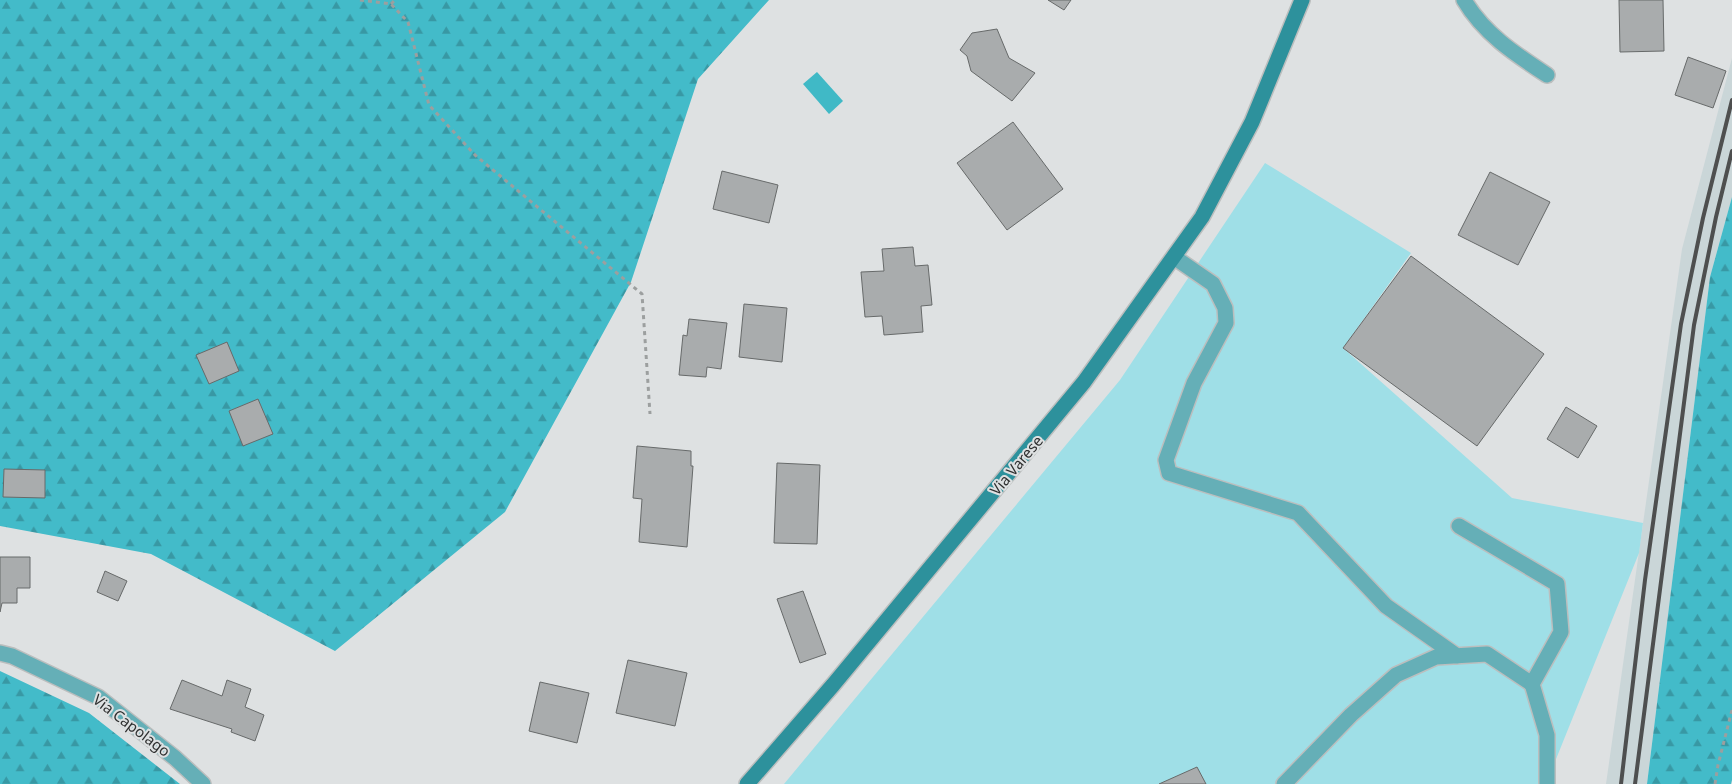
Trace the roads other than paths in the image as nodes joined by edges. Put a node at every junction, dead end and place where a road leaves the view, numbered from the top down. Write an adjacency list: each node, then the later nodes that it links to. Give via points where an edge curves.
1 (1302, 0): 4 (main road, Via Varese, via 1252,122 1202,217)
2 (1464, 0): 3 (street, via 1492,36)
3 (1547, 75)
4 (1174, 257): 7 (street, via 1213,284 1225,308 1226,323 1194,383 1166,460 1170,473 1298,514 1386,606); 10 (main road, Via Varese, via 1084,382)
5 (1459, 526): 8 (street, via 1557,584 1561,632)
6 (0, 653): 9 (street, Via Capolago, via 98,697)
7 (1457, 656): 8 (street, via 1488,654); 11 (street, via 1436,657 1396,675 1351,715)
8 (1532, 684): 12 (street, via 1547,735)
9 (203, 784)
10 (747, 784)
11 (1284, 784)
12 (1546, 784)

